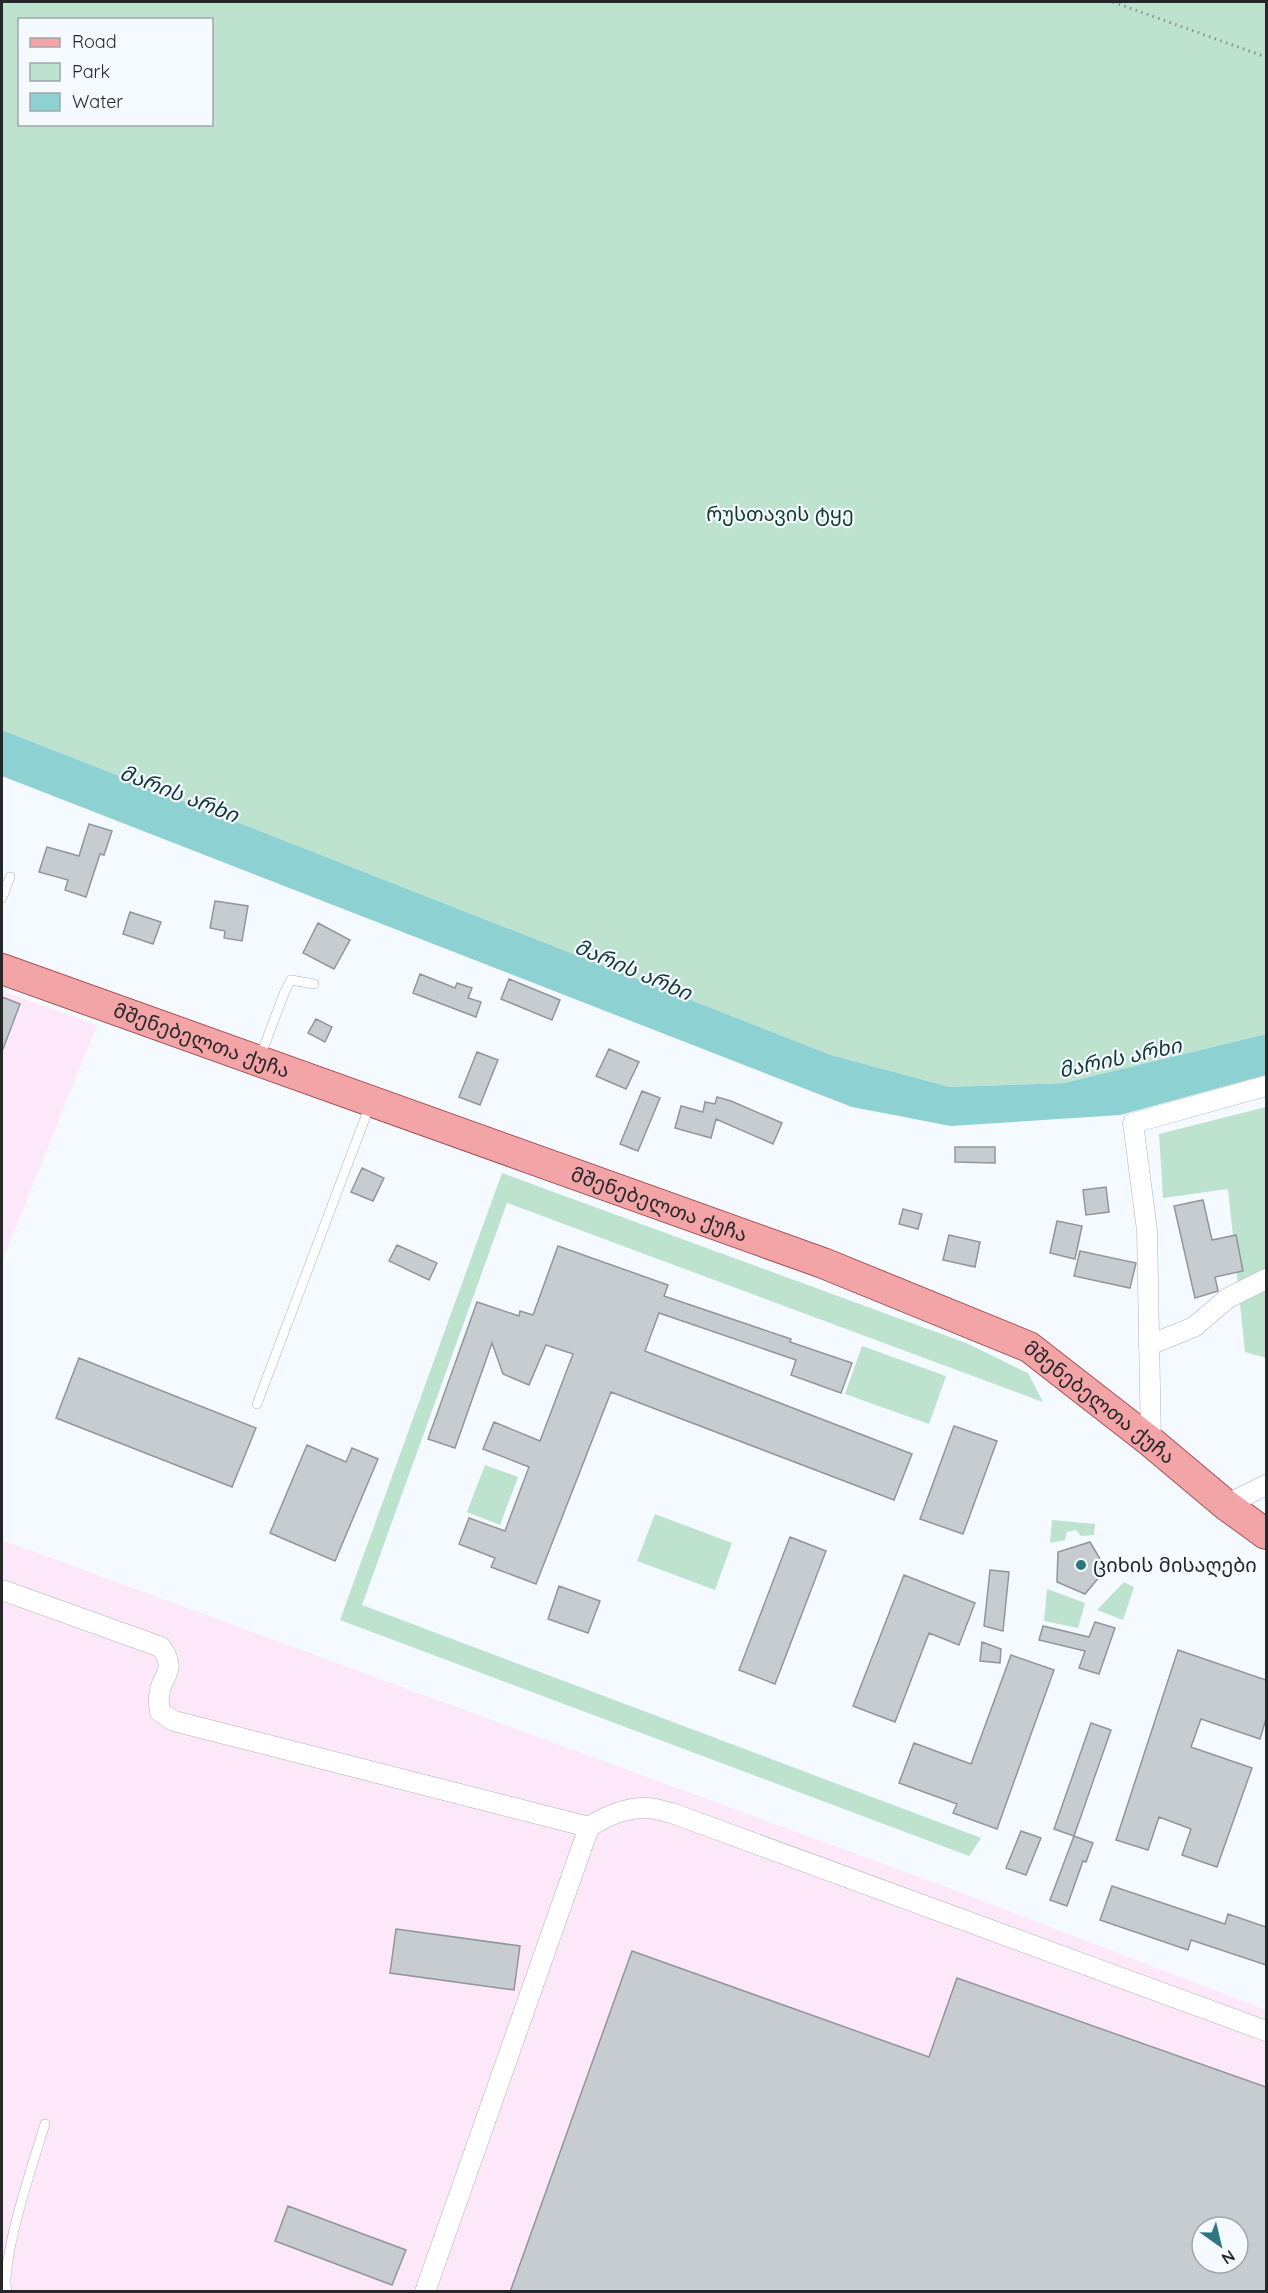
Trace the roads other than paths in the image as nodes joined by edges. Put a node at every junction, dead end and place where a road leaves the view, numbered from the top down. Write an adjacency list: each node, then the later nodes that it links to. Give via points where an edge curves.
1 (10, 877): 2 (lane)
2 (2, 898)
3 (2, 969): 5 (main road, მშენებელთა ქუჩა)
4 (314, 984): 5 (lane, via 291,980)
5 (258, 1062): 7 (main road, მშენებელთა ქუჩა)
6 (1266, 1086): 9 (street, via 1133,1123 1147,1230)
7 (371, 1102): 10 (lane); 11 (main road, მშენებელთა ქუჩა, via 822,1263 1029,1347)
8 (1266, 1279): 9 (street, via 1228,1298 1194,1327)
9 (1149, 1345): 11 (street)
10 (257, 1404)
11 (1151, 1442): 13 (main road, მშენებელთა ქუჩა)
12 (1266, 1485): 13 (street)
13 (1226, 1505): 14 (main road, მშენებელთა ქუჩა)
14 (1266, 1533)
15 (2, 1590): 16 (street, via 161,1647 169,1658 169,1671 158,1696 160,1712 174,1721)
16 (589, 1827): 17 (street, via 623,1811 648,1808 672,1813); 20 (street)
17 (1266, 2031)
18 (45, 2124): 19 (lane, via 5,2257)
19 (7, 2292)
20 (424, 2292)

